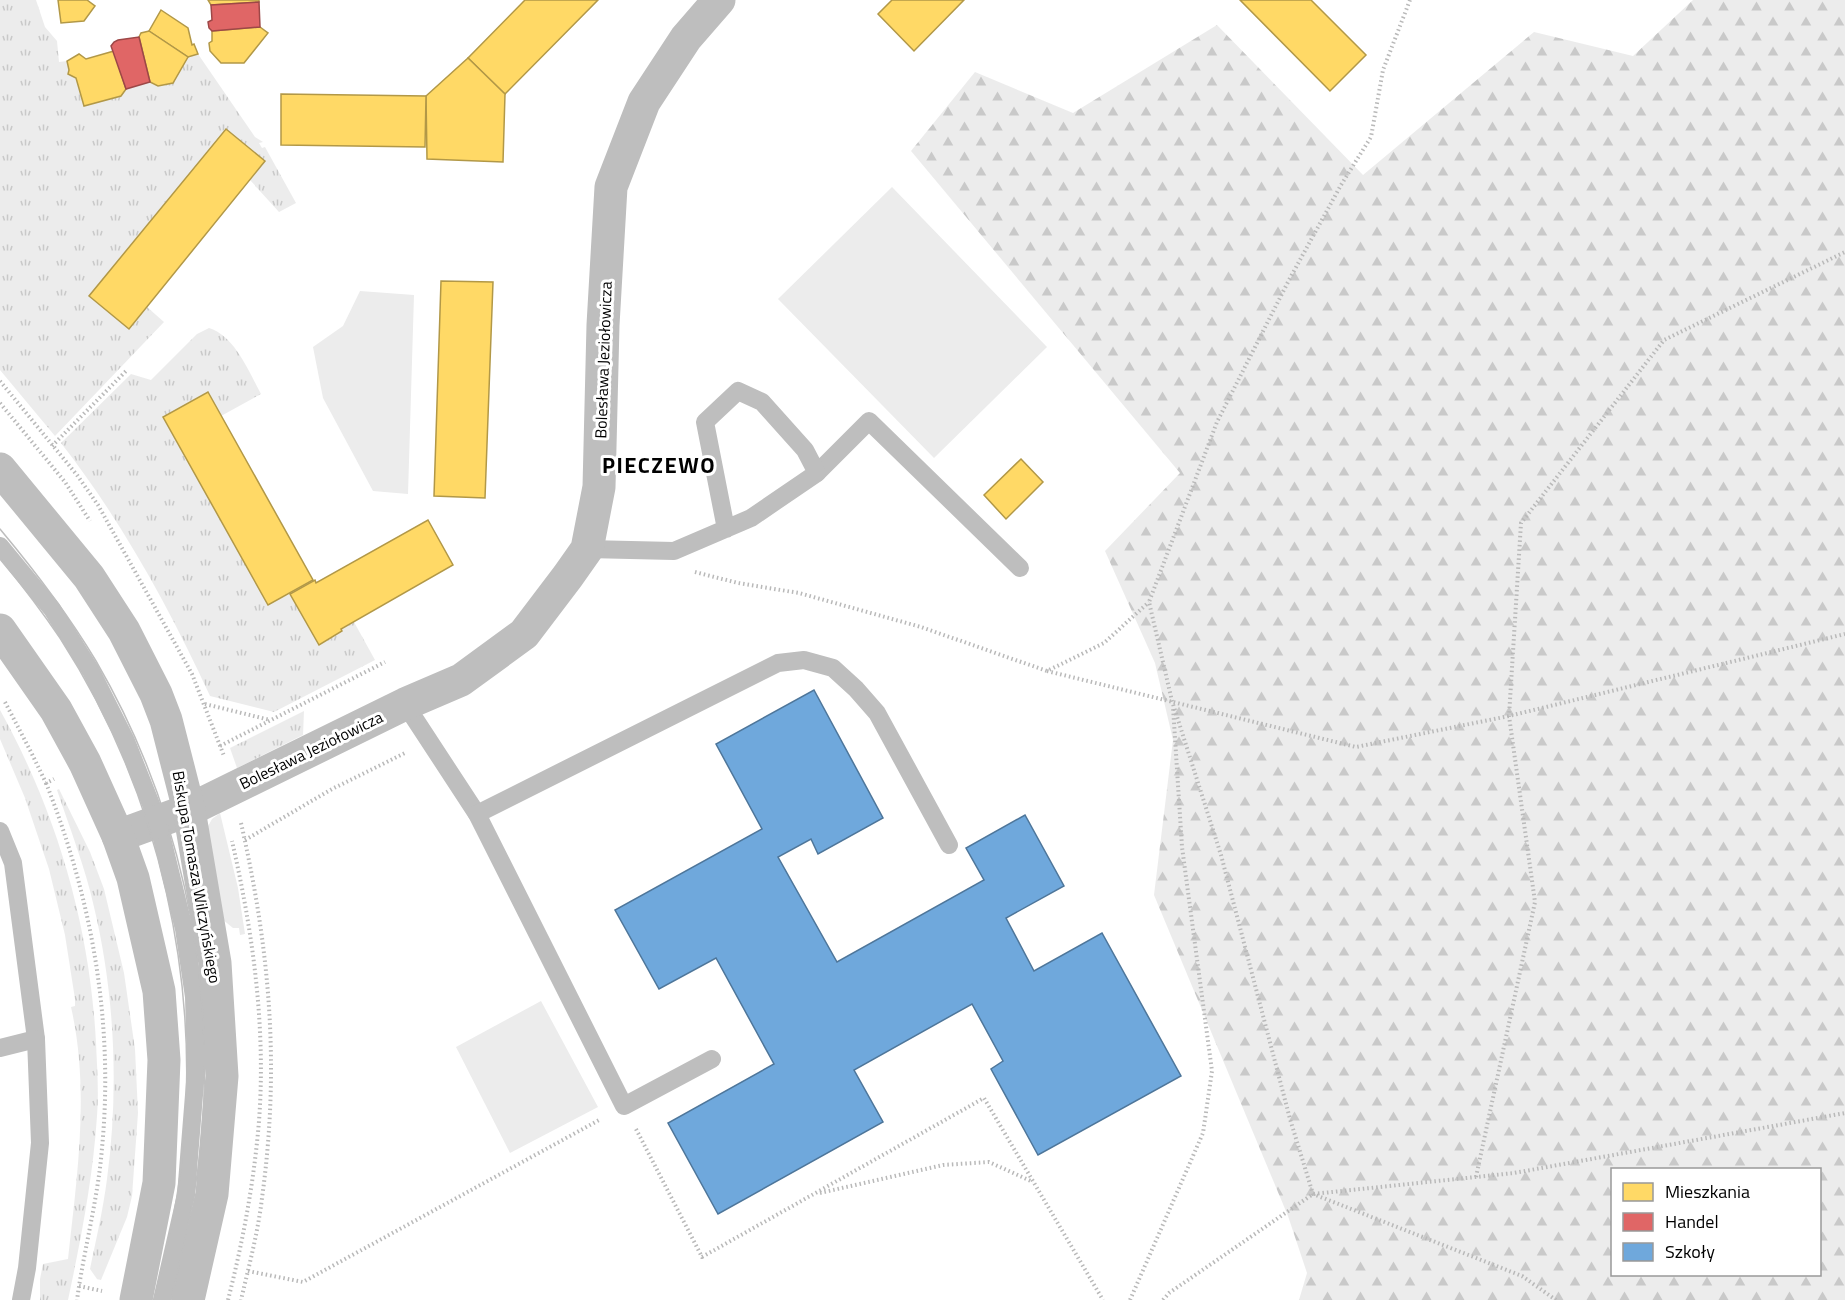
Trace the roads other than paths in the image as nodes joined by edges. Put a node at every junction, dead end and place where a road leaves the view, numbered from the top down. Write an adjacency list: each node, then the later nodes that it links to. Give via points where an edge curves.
1 (719, 0): 6 (street, Bolesława Jeziołowicza, via 686,38 644,102 611,187 599,487)
2 (0, 469): 10 (street, Biskupa Tomasza Wilczyńskiego, via 89,577 124,631 166,720)
3 (817, 472): 4 (lane, via 752,518); 4 (lane, via 805,450 762,402 738,392 705,422); 7 (lane, via 869,420)
4 (726, 529): 6 (lane, via 674,551)
5 (0, 546): 12 (lane, via 52,609 91,671 126,741)
6 (587, 549): 9 (street, Bolesława Jeziołowicza, via 524,633 461,680)
7 (1020, 568)
8 (0, 630): 14 (street, via 56,710)
9 (405, 704): 10 (street, Bolesława Jeziołowicza); 11 (lane)
10 (189, 810): 12 (street, Bolesława Jeziołowicza); 22 (street, Biskupa Tomasza Wilczyńskiego, via 215,963 222,1076 212,1194)
11 (477, 814): 15 (lane, via 778,663 804,660 833,668 877,713); 18 (lane, via 624,1106)
12 (158, 822): 14 (street, Bolesława Jeziołowicza); 21 (lane, via 184,929 194,997 196,1070 186,1194)
13 (0, 831): 16 (lane, via 13,863)
14 (118, 836): 20 (street, via 133,878 159,992 164,1060 159,1183)
15 (949, 845)
16 (36, 1039): 17 (lane); 19 (lane, via 40,1143)
17 (0, 1048)
18 (712, 1059)
19 (21, 1300)
20 (136, 1300)
21 (162, 1300)
22 (188, 1300)

